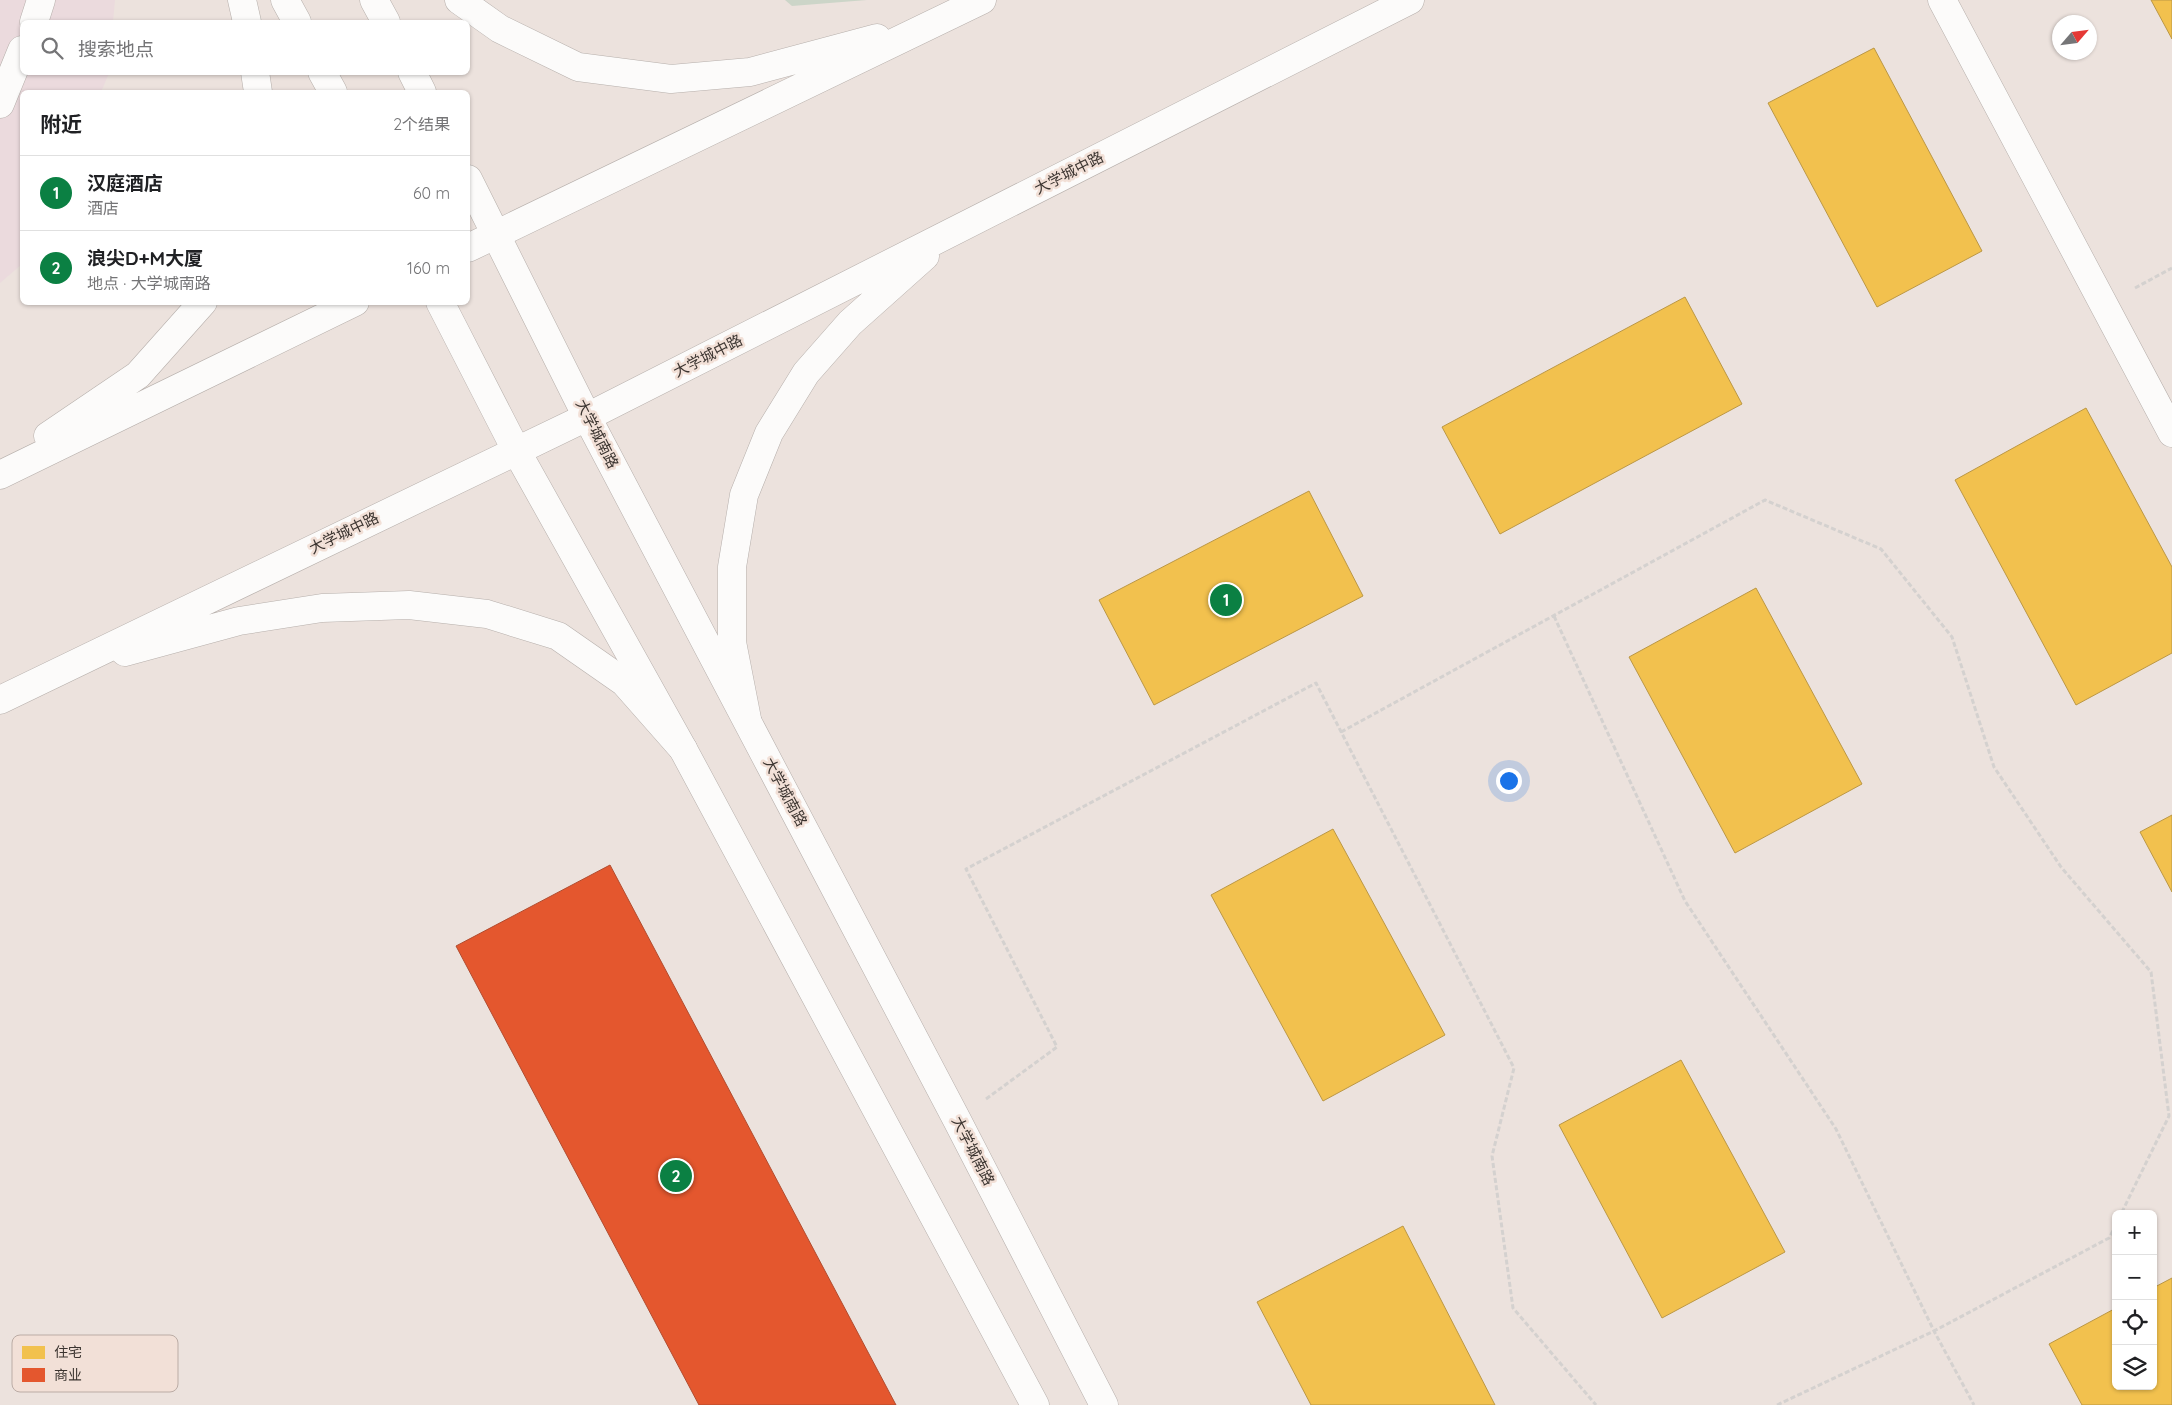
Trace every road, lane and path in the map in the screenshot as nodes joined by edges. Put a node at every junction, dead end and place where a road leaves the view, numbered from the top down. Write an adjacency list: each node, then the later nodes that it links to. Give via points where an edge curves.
1 (41, 0): 9 (main road)
2 (242, 0): 10 (main road)
3 (286, 0): 11 (main road)
4 (374, 0): 12 (main road)
5 (459, 0): 13 (main road, via 500,29 578,67 671,79 750,72)
6 (982, 0): 13 (main road)
7 (1410, 0): 23 (main road, 大学城中路)
8 (1942, 0): 27 (main road)
9 (35, 20)
10 (247, 20)
11 (296, 20)
12 (385, 20)
13 (941, 21): 24 (main road)
14 (20, 55): 21 (main road)
15 (255, 75): 18 (main road)
16 (324, 75): 19 (main road)
17 (414, 75): 20 (main road)
18 (258, 90)
19 (332, 90)
20 (421, 90)
21 (0, 104)
22 (470, 183): 24 (main road, 大学城南路)
23 (953, 231): 31 (main road, 大学城中路); 39 (main road, via 850,323 806,373 766,442 744,495 732,567 732,642)
24 (496, 234): 25 (main road); 31 (main road, 大学城南路)
25 (470, 247)
26 (2172, 268): 27 (path)
27 (2104, 304): 32 (main road)
28 (200, 305): 34 (main road, via 138,375)
29 (349, 305): 35 (main road)
30 (442, 305): 33 (main road)
31 (587, 417): 33 (main road, 大学城中路); 39 (main road, 大学城南路)
32 (2172, 433)
33 (516, 450): 37 (main road, 大学城中路); 41 (main road)
34 (0, 469)
35 (0, 475)
36 (1554, 616): 40 (path); 43 (path, via 1765,500 1881,550 1952,637 1994,767 2060,867 2151,972 2169,1116); 45 (path, via 1685,901 1836,1129)
37 (60, 669): 38 (main road, 大学城中路); 41 (main road, via 239,621 322,608 409,604 488,614 558,636 624,682)
38 (0, 700)
39 (747, 719): 42 (main road, 大学城南路)
40 (1342, 732): 42 (path, via 1316,683 966,869 1057,1047); 48 (path, via 1514,1068 1492,1156 1514,1308)
41 (683, 749): 46 (main road)
42 (957, 1120): 47 (main road, 大学城南路)
43 (2123, 1210)
44 (2112, 1232): 45 (path, via 2109,1238)
45 (1934, 1331): 49 (path); 50 (path)
46 (1035, 1405)
47 (1104, 1405)
48 (1596, 1405)
49 (1777, 1405)
50 (1974, 1405)

